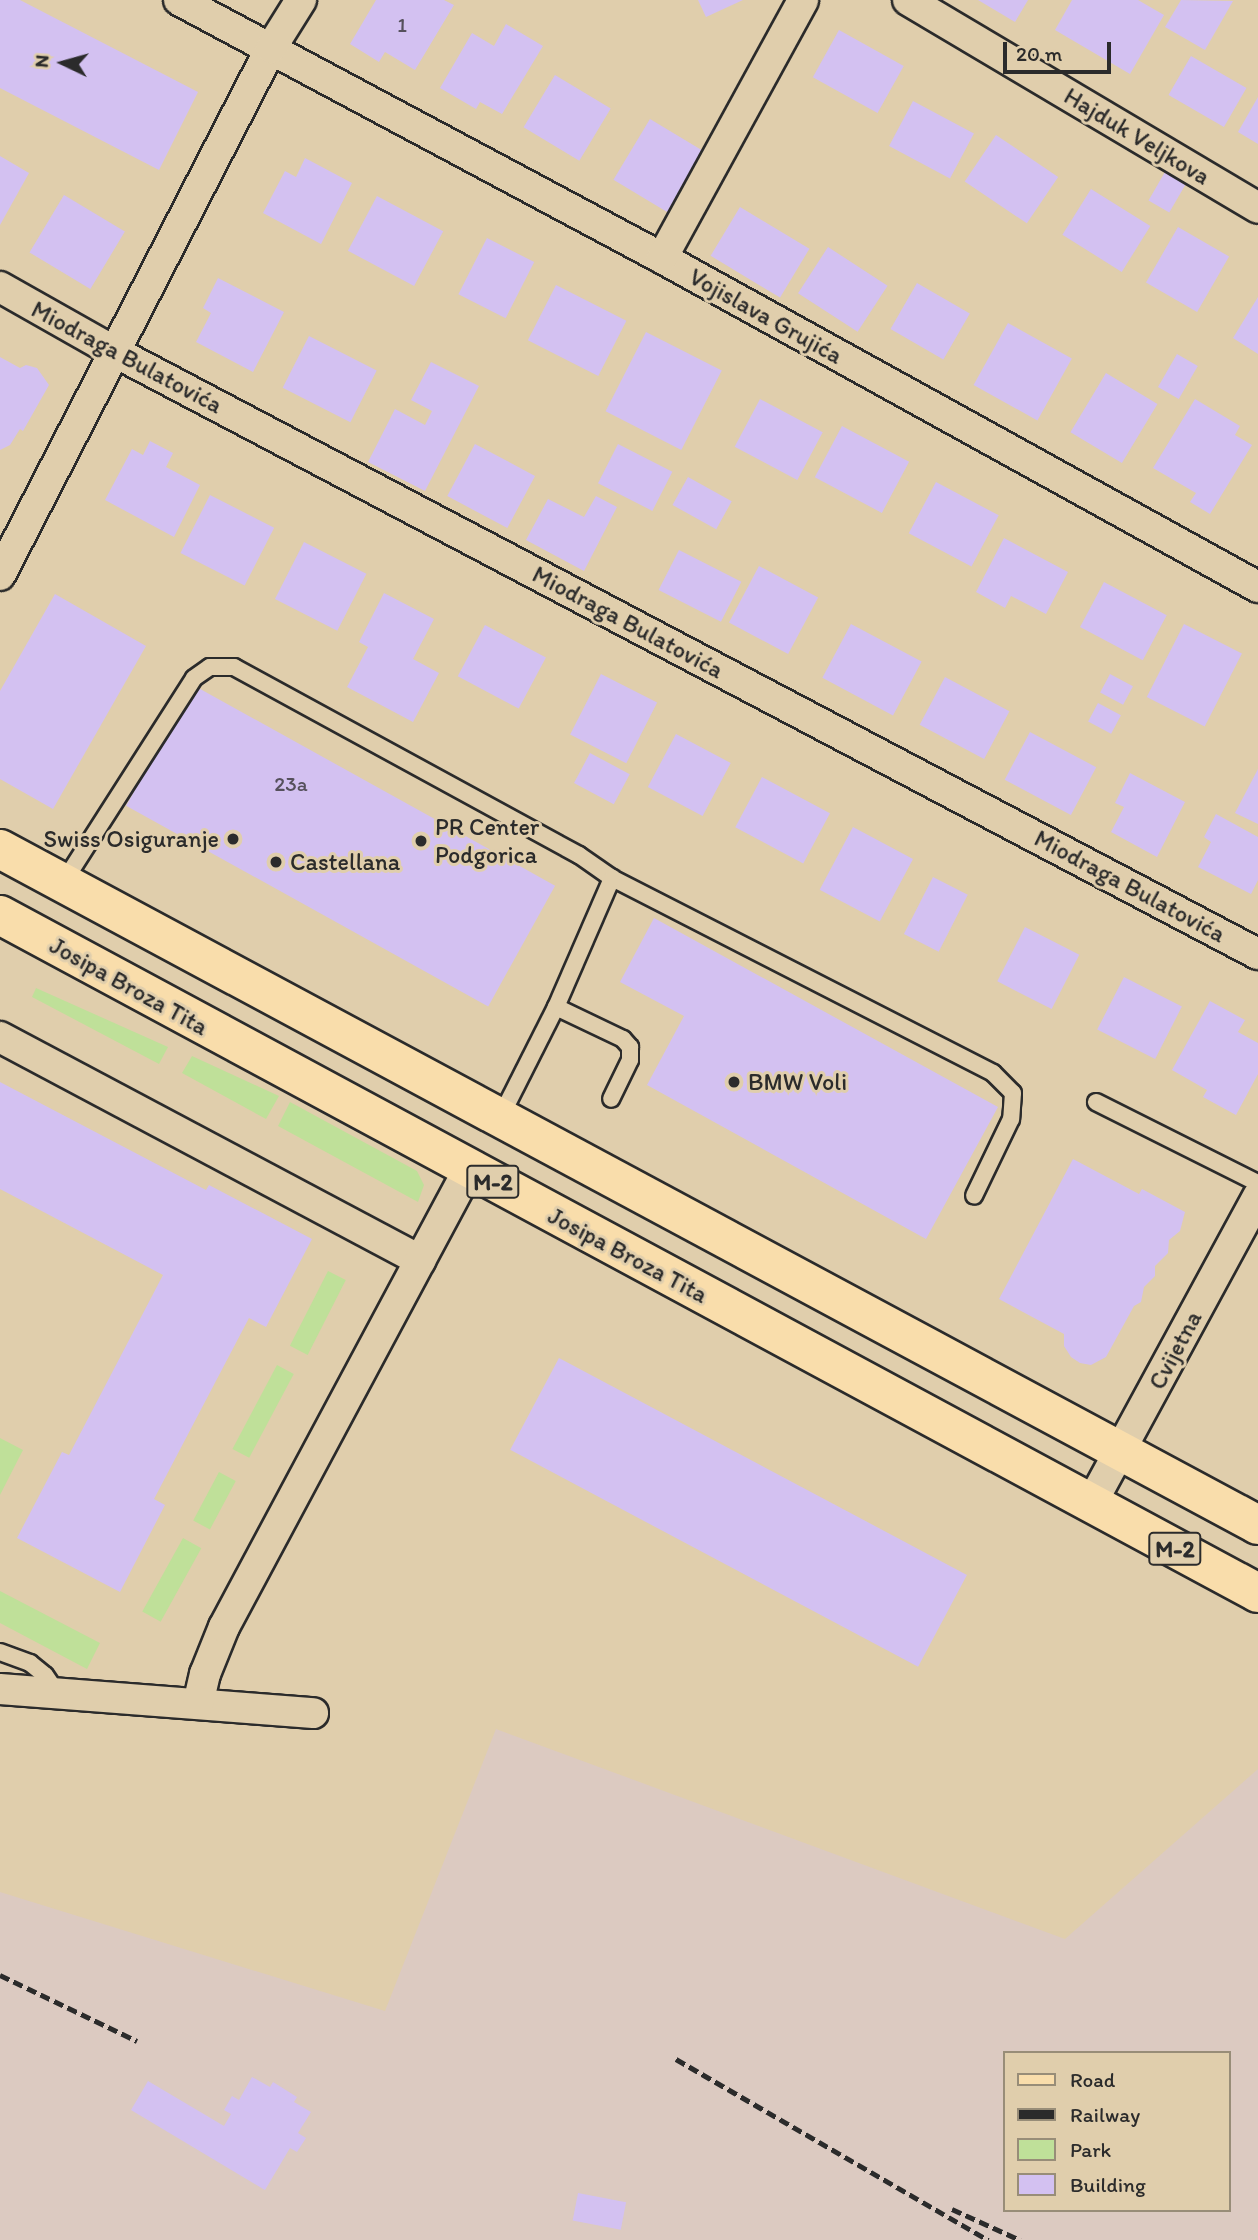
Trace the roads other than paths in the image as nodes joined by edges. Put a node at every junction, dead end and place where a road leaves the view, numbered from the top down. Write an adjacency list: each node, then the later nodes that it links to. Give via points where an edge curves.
1 (179, 0): 5 (street, Vojislava Grujića)
2 (301, 0): 5 (street)
3 (803, 0): 7 (street)
4 (908, 0): 6 (street, Hajduk Veljkova)
5 (271, 48): 7 (street, Vojislava Grujića); 9 (street)
6 (1258, 208)
7 (662, 258): 11 (street, Vojislava Grujića)
8 (0, 287): 9 (street, Miodraga Bulatovića)
9 (115, 352): 10 (street); 16 (street, Miodraga Bulatovića)
10 (0, 575)
11 (1258, 587)
12 (0, 849): 14 (main road, M-2)
13 (612, 878): 14 (lane, via 579,855 234,667 210,667 194,678); 17 (lane); 24 (lane, via 993,1073 1013,1093 1011,1119)
14 (63, 883): 21 (main road, M-2)
15 (0, 915): 22 (main road, Josipa Broza Tita / M-2)
16 (1258, 954)
17 (556, 1007): 19 (lane, via 630,1047 630,1060); 21 (lane)
18 (0, 1037): 26 (street)
19 (611, 1099)
20 (1096, 1102): 23 (lane)
21 (500, 1118): 27 (main road, M-2)
22 (469, 1170): 26 (street); 28 (main road, Josipa Broza Tita / M-2)
23 (1258, 1182)
24 (974, 1196)
25 (1258, 1196): 27 (street, Cvijetna)
26 (420, 1260): 34 (street, via 224,1627)
27 (1120, 1451): 28 (street, Cvijetna); 29 (main road, M-2)
28 (1091, 1504): 30 (main road, Josipa Broza Tita / M-2)
29 (1258, 1525)
30 (1258, 1593)
31 (0, 1653): 33 (lane, via 30,1663)
32 (0, 1689): 33 (street)
33 (57, 1693): 34 (street)
34 (198, 1704): 35 (street)
35 (313, 1713)

